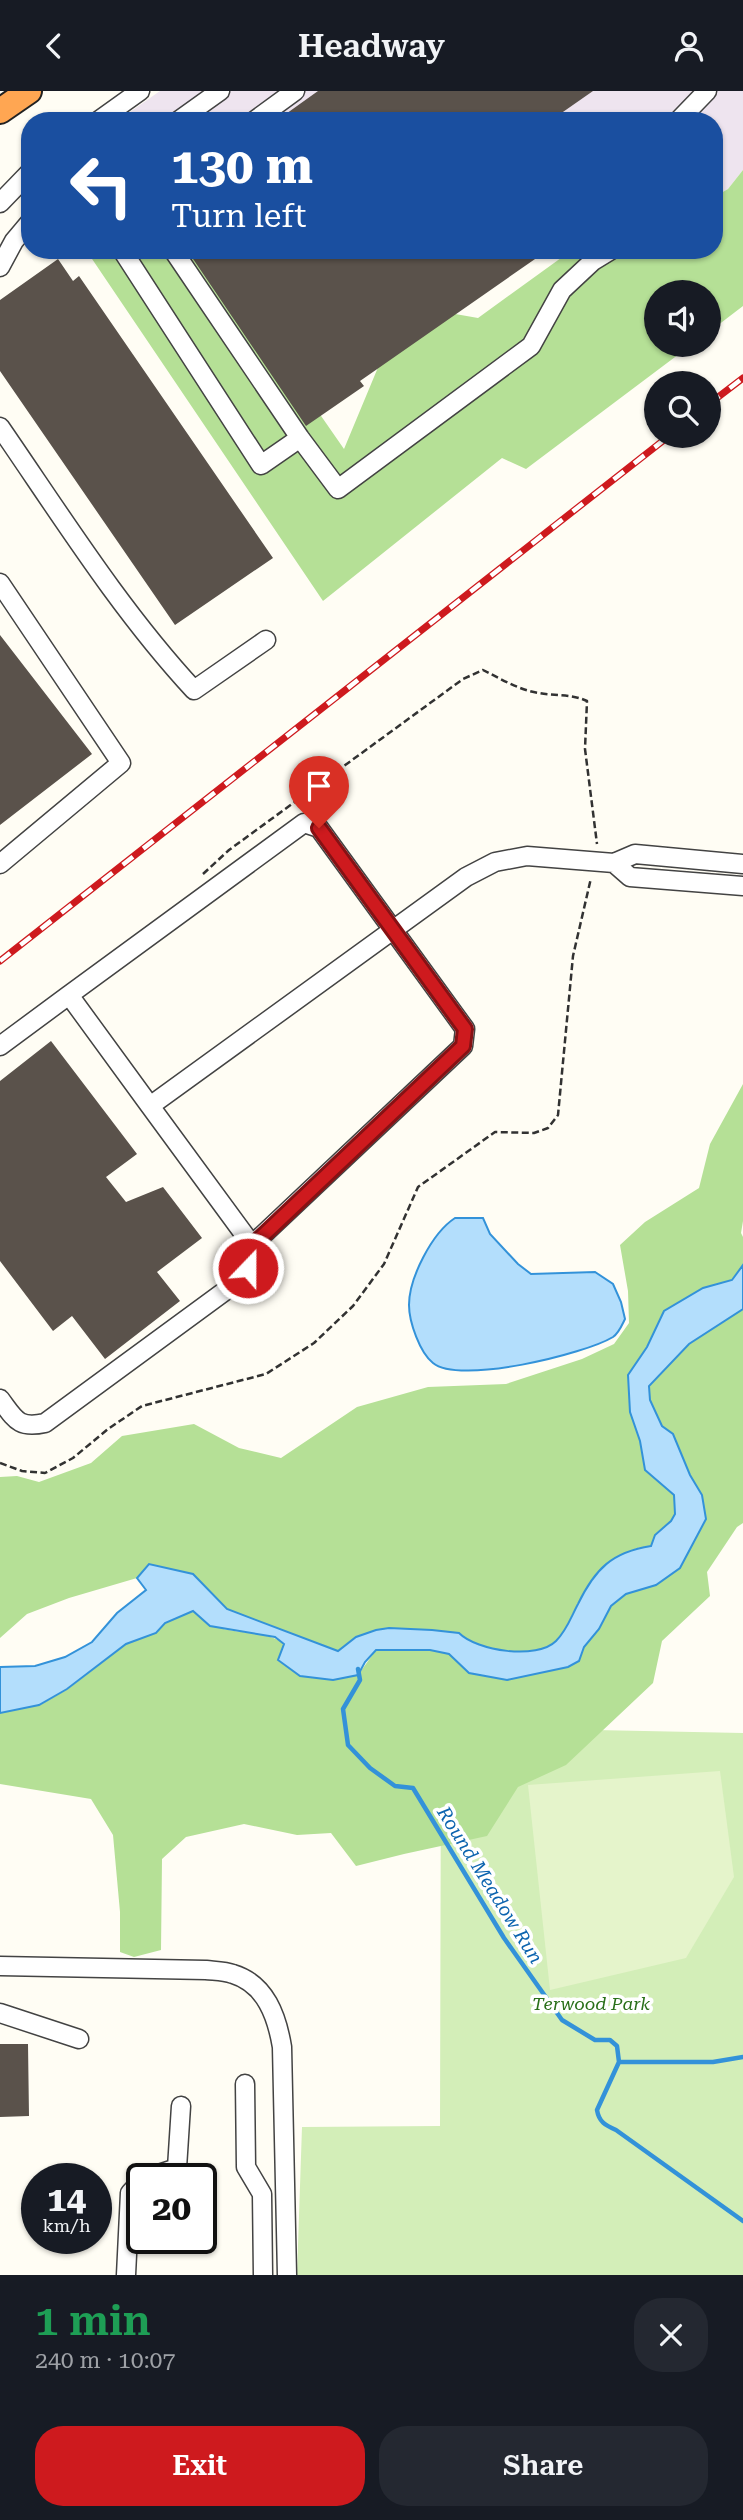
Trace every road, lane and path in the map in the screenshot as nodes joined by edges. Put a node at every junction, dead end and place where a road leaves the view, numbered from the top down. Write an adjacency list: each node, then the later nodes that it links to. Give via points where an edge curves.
1 (29, 91): 6 (highway)
2 (140, 91): 7 (street)
3 (220, 91): 8 (street)
4 (296, 91): 9 (street)
5 (707, 91): 10 (street)
6 (0, 111)
7 (111, 112)
8 (191, 112)
9 (267, 112)
10 (687, 112)
11 (21, 181): 12 (street)
12 (0, 203)
13 (21, 233): 17 (street)
14 (128, 259): 19 (street, via 261,465)
15 (179, 259): 19 (street)
16 (596, 259): 19 (street, via 562,290 531,346 338,489)
17 (0, 267)
18 (0, 427): 21 (street, via 129,614 194,690)
19 (300, 438)
20 (3, 595): 24 (street, via 121,763)
21 (266, 640)
22 (598, 842): 27 (path, via 585,748 587,701 516,687 483,670 463,679)
23 (614, 863): 25 (street, via 635,854); 28 (street, via 630,877); 29 (street, via 527,856 495,862)
24 (0, 864)
25 (743, 864)
26 (592, 874): 35 (path, via 573,956 558,1115 548,1128 534,1133 495,1132 418,1187 384,1264 353,1306 314,1343 267,1374 142,1406 73,1458 45,1473)
27 (202, 875)
28 (743, 886)
29 (393, 929): 30 (street, via 319,828 304,823); 32 (street); 33 (street, via 465,1029 463,1046)
30 (69, 995): 31 (street); 32 (street)
31 (0, 1046)
32 (150, 1106): 33 (street)
33 (253, 1245): 34 (street, via 240,1280 45,1423 17,1422)
34 (0, 1399)
35 (0, 1463)
36 (0, 1966): 45 (street, via 206,1970 233,1974 251,1983 278,2021 282,2047)
37 (0, 2013): 38 (street)
38 (79, 2039)
39 (245, 2084): 44 (street, via 246,2167 262,2194)
40 (181, 2106): 41 (street)
41 (177, 2163)
42 (127, 2254): 43 (street)
43 (126, 2275)
44 (263, 2275)
45 (286, 2275)

